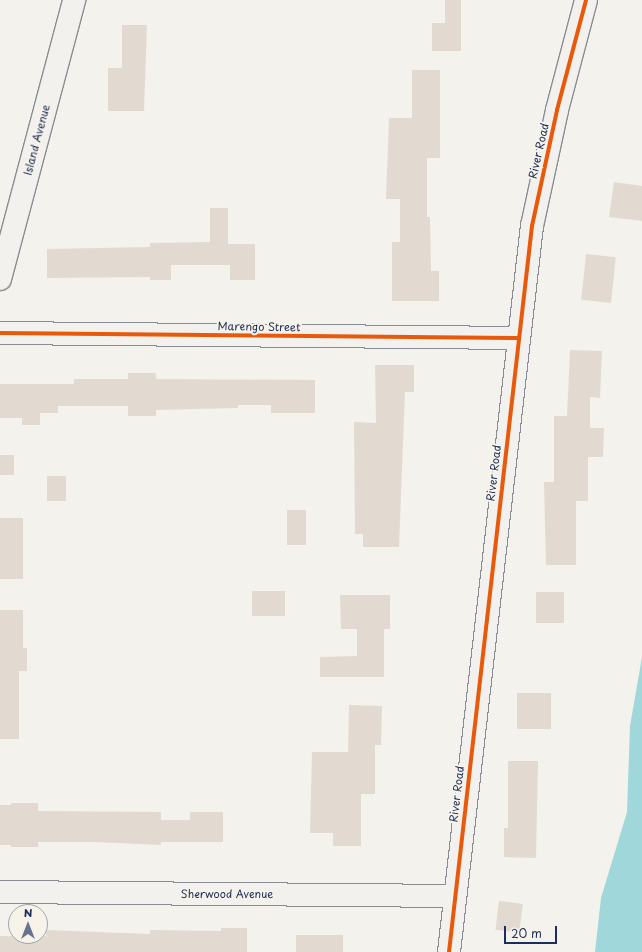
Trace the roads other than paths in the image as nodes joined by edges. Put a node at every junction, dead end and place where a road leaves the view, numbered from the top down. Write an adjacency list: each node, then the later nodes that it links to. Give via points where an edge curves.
1 (74, 0): 3 (street, Island Avenue)
2 (586, 0): 5 (street, River Road, via 557,110 532,226)
3 (0, 279)
4 (0, 333): 5 (street, Marengo Street)
5 (518, 338): 7 (street, River Road)
6 (0, 892): 7 (street, Sherwood Avenue)
7 (455, 896): 8 (street, River Road)
8 (448, 952)

